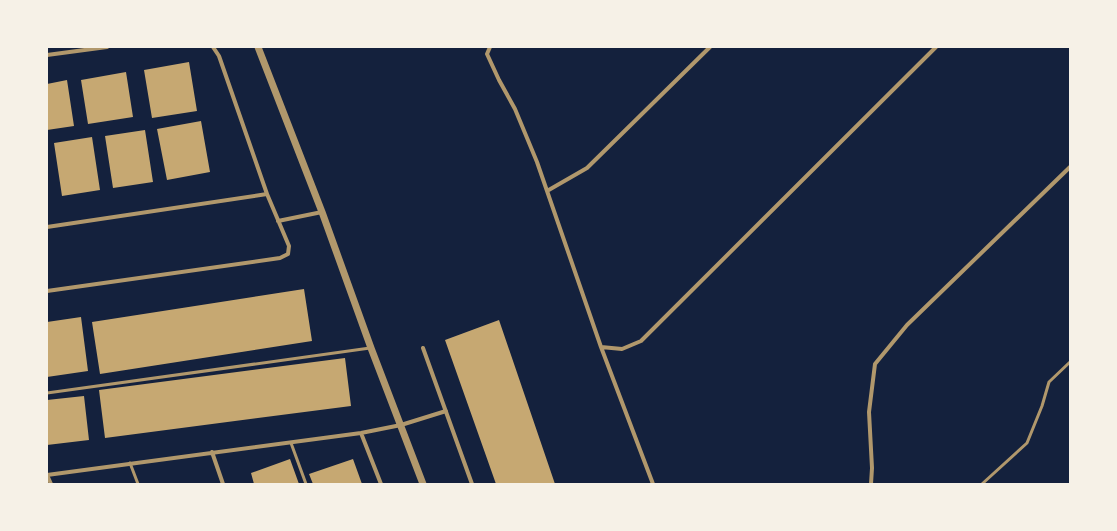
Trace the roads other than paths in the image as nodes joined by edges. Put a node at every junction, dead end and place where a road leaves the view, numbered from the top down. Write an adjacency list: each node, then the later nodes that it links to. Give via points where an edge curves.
1 (107, 47): 7 (street)
2 (213, 47): 10 (street, via 219,56)
3 (258, 47): 11 (street)
4 (490, 47): 9 (street, via 487,54 490,63 515,109)
5 (710, 47): 9 (street, via 587,168)
6 (936, 47): 15 (street, via 641,341 622,349)
7 (47, 55)
8 (1070, 166): 35 (street, via 907,325 875,364 869,412)
9 (547, 191): 15 (street)
10 (267, 194): 12 (street); 13 (street)
11 (322, 212): 12 (street); 16 (street)
12 (278, 221): 14 (street, via 289,246 288,254 280,258)
13 (47, 227)
14 (47, 291)
15 (601, 347): 34 (street)
16 (371, 348): 19 (lane); 21 (street)
17 (423, 348): 20 (street)
18 (1070, 362): 36 (lane, via 1049,382 1027,443)
19 (47, 393)
20 (446, 411): 21 (street); 33 (street)
21 (401, 426): 22 (street); 32 (street)
22 (361, 433): 23 (street); 31 (street)
23 (291, 443): 24 (street); 30 (lane)
24 (212, 452): 25 (street); 29 (street)
25 (130, 463): 26 (street); 28 (lane)
26 (47, 475): 27 (street)
27 (51, 484)
28 (138, 484)
29 (223, 484)
30 (306, 484)
31 (380, 484)
32 (423, 484)
33 (472, 484)
34 (653, 484)
35 (871, 484)
36 (982, 484)

